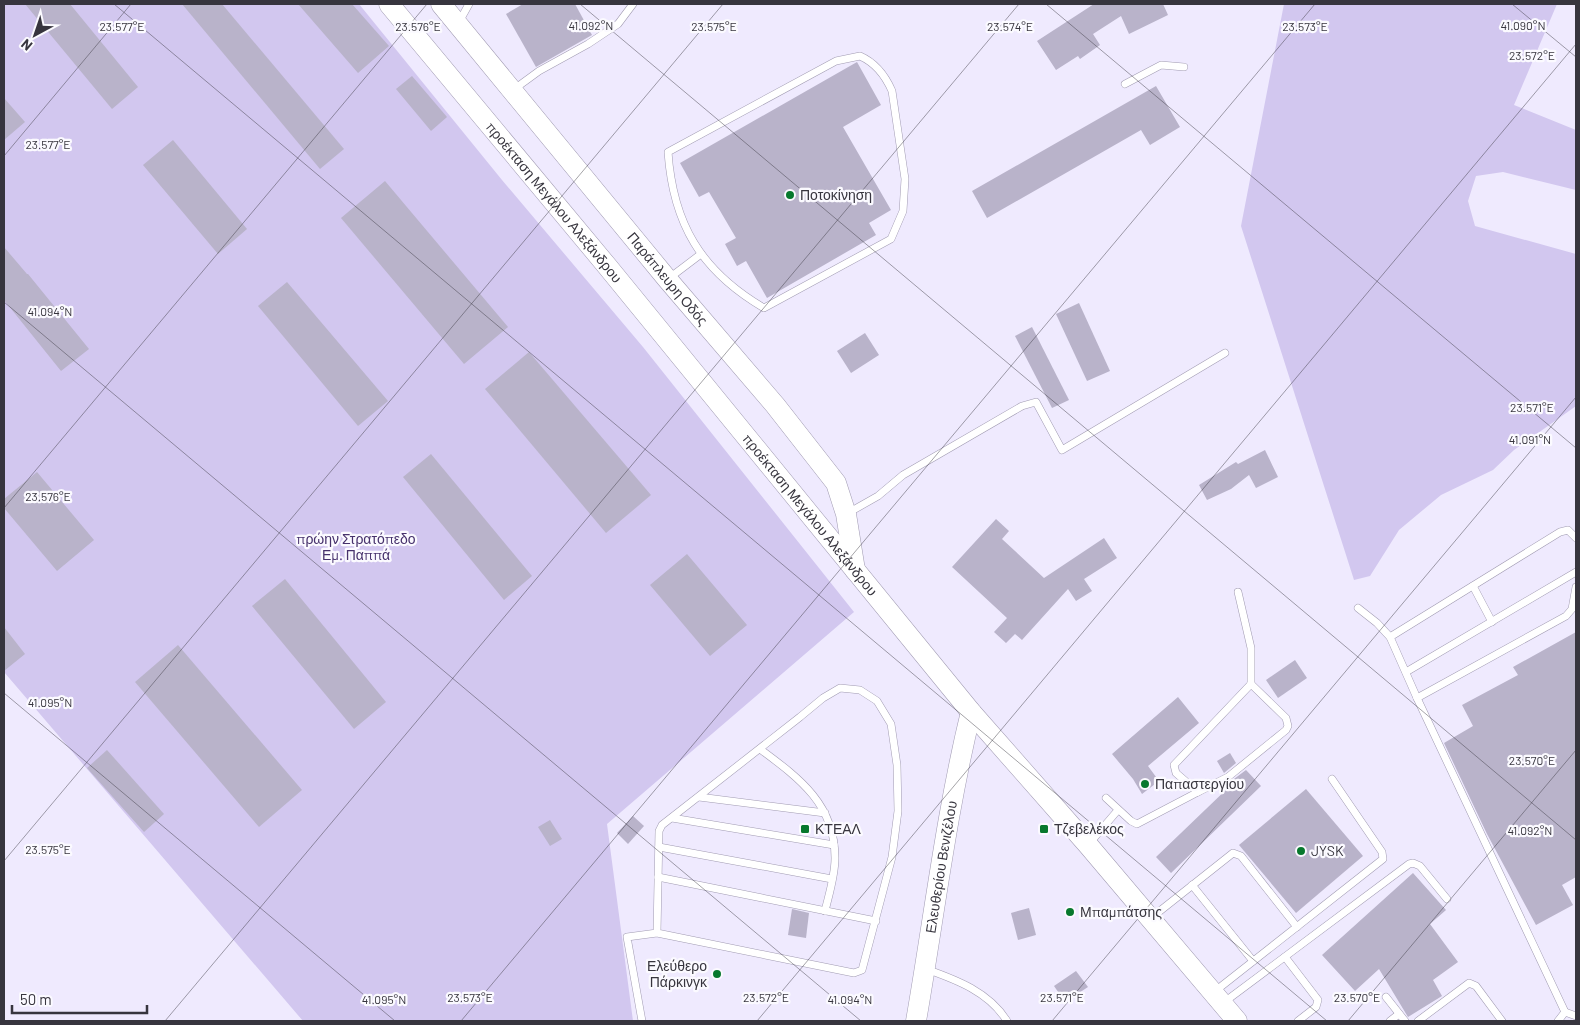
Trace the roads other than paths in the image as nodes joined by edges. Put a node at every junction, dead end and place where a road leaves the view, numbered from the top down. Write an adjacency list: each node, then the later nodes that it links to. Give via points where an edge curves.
1 (389, 4): 14 (main road, προέκταση Μεγάλου Αλεξάνδρου)
2 (441, 4): 5 (main road, Παράπλευρη Οδός)
3 (469, 4): 5 (lane)
4 (634, 4): 8 (lane, via 618,24)
5 (457, 25): 8 (main road, Παράπλευρη Οδός)
6 (1184, 67): 7 (lane, via 1161,65)
7 (1125, 84)
8 (512, 90): 10 (main road, Παράπλευρη Οδός)
9 (701, 254): 9 (lane, via 729,284 764,308 891,239 903,211 906,179 892,91 882,72 860,56 836,61 668,152 674,195 689,235); 10 (lane)
10 (668, 280): 12 (main road, Παράπλευρη Οδός, via 814,453 836,483)
11 (1225, 353): 12 (lane, via 1062,450 1036,402 1022,406 903,475 878,496)
12 (846, 514): 14 (main road, Παράπλευρη Οδός)
13 (1576, 538): 16 (lane, via 1568,530 1560,532)
14 (855, 572): 25 (main road, προέκταση Μεγάλου Αλεξάνδρου)
15 (1576, 572): 20 (lane)
16 (1473, 586): 20 (lane); 21 (lane)
17 (1576, 587): 24 (lane, via 1572,609 1566,616)
18 (1238, 592): 23 (lane, via 1251,648)
19 (1358, 608): 21 (lane)
20 (1492, 622): 22 (lane)
21 (1390, 637): 22 (lane)
22 (1406, 672): 24 (lane)
23 (1252, 684): 28 (lane, via 1176,761 1176,772); 28 (lane, via 1286,718 1286,730 1228,777)
24 (1417, 698): 51 (lane)
25 (971, 712): 35 (main road, προέκταση Μεγάλου Αλεξάνδρου); 48 (main road, Ελευθερίου Βενιζέλου, via 960,756)
26 (760, 749): 29 (lane); 32 (lane, via 810,789); 43 (lane, via 840,688 860,690 877,701 891,724 897,765 898,811 892,857)
27 (1332, 779): 44 (lane, via 1382,852 1383,859)
28 (1198, 792): 31 (lane, via 1137,824)
29 (698, 797): 32 (lane); 33 (lane)
30 (1106, 798): 31 (lane)
31 (1118, 810): 35 (lane)
32 (825, 813): 34 (lane)
33 (672, 818): 34 (lane); 36 (lane, via 660,829)
34 (834, 845): 38 (lane)
35 (1088, 845): 42 (main road, προέκταση Μεγάλου Αλεξάνδρου)
36 (659, 847): 37 (lane); 38 (lane)
37 (658, 877): 41 (lane); 45 (lane)
38 (832, 879): 41 (lane)
39 (1192, 885): 42 (lane); 44 (lane, via 1229,855 1238,853); 47 (lane)
40 (1448, 899): 46 (lane, via 1420,866 1413,863)
41 (825, 911): 43 (lane)
42 (1151, 919): 50 (main road, προέκταση Μεγάλου Αλεξάνδρου)
43 (876, 922): 45 (lane, via 864,967 858,973)
44 (1297, 927): 47 (lane)
45 (657, 933): 54 (lane, via 627,937)
46 (1285, 957): 50 (lane); 58 (lane, via 1318,1000 1316,1008)
47 (1253, 961): 50 (lane)
48 (925, 969): 55 (main road, Ελευθερίου Βενιζέλου); 56 (lane, via 958,980 986,997)
49 (1386, 997): 52 (lane)
50 (1218, 998): 57 (main road, προέκταση Μεγάλου Αλεξάνδρου)
51 (1565, 1012): 53 (lane); 63 (lane)
52 (1399, 1014): 59 (lane); 60 (lane)
53 (1576, 1016)
54 (642, 1021)
55 (916, 1021)
56 (1007, 1021)
57 (1237, 1021)
58 (1298, 1021)
59 (1390, 1021)
60 (1405, 1021)
61 (1418, 1021): 62 (lane, via 1469,983 1476,986)
62 (1502, 1021)
63 (1558, 1021)

